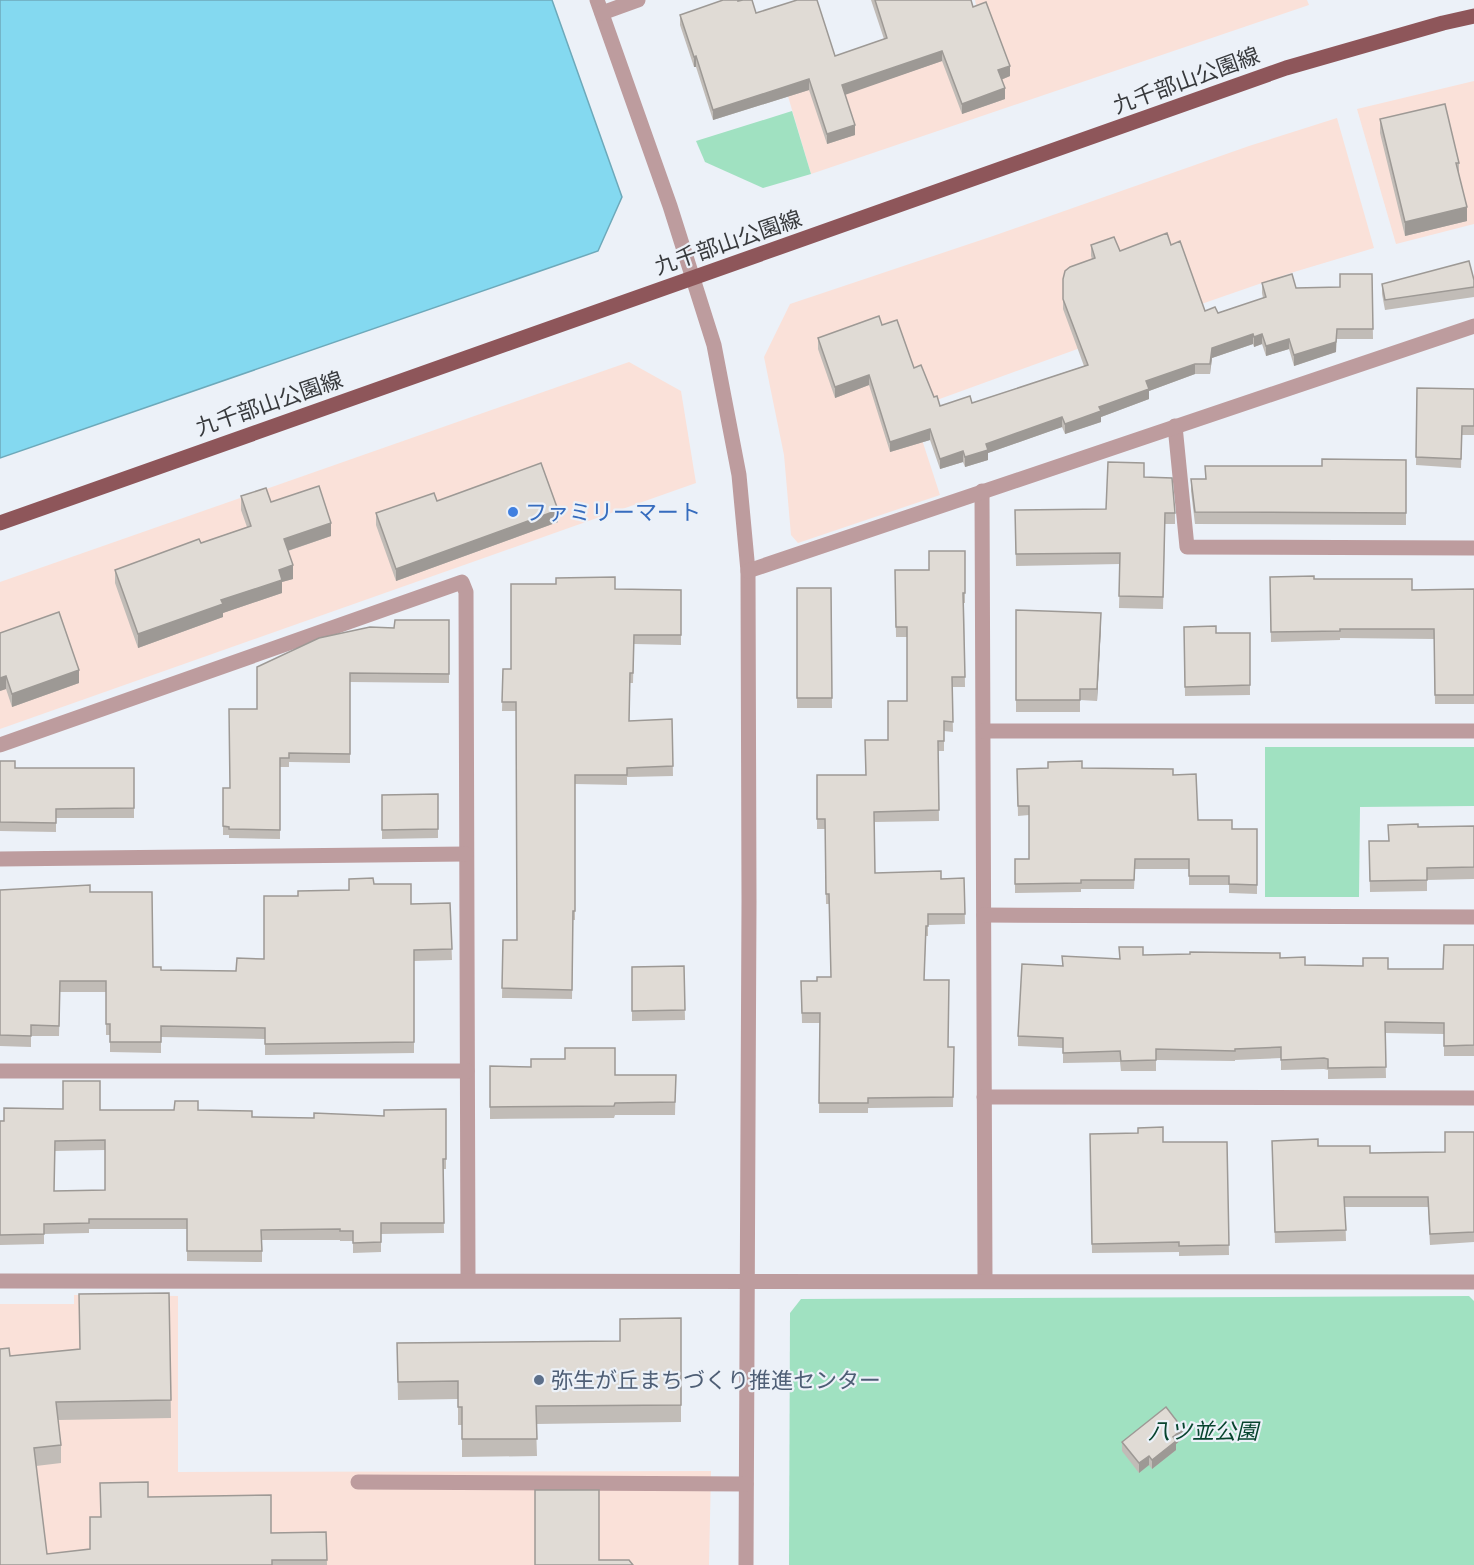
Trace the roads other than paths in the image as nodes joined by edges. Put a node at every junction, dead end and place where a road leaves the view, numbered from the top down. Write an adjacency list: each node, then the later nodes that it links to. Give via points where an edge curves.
1 (638, 0): 2 (street)
2 (600, 6): 4 (street, via 670,206)
3 (1474, 16): 4 (main road, 九千部山公園線, via 1286,68)
4 (691, 279): 8 (main road, 九千部山公園線); 10 (street, via 714,345 740,475)
5 (1474, 326): 6 (street)
6 (1175, 426): 7 (street); 9 (street, via 1187,547)
7 (982, 491): 10 (street); 11 (street)
8 (0, 523)
9 (1474, 548)
10 (748, 571): 23 (street)
11 (984, 731): 12 (street); 16 (street)
12 (1474, 731)
13 (0, 745): 14 (street, via 462,582 466,592)
14 (466, 854): 15 (street); 19 (street)
15 (0, 859)
16 (984, 915): 17 (street); 20 (street)
17 (1474, 917)
18 (0, 1071): 19 (street)
19 (467, 1071): 22 (street)
20 (984, 1097): 21 (street); 25 (street)
21 (1474, 1098)
22 (468, 1280): 23 (street); 24 (street)
23 (746, 1280): 25 (street); 28 (street)
24 (0, 1281)
25 (985, 1281): 26 (street)
26 (1474, 1282)
27 (358, 1482): 28 (street)
28 (746, 1484): 29 (street)
29 (746, 1565)

